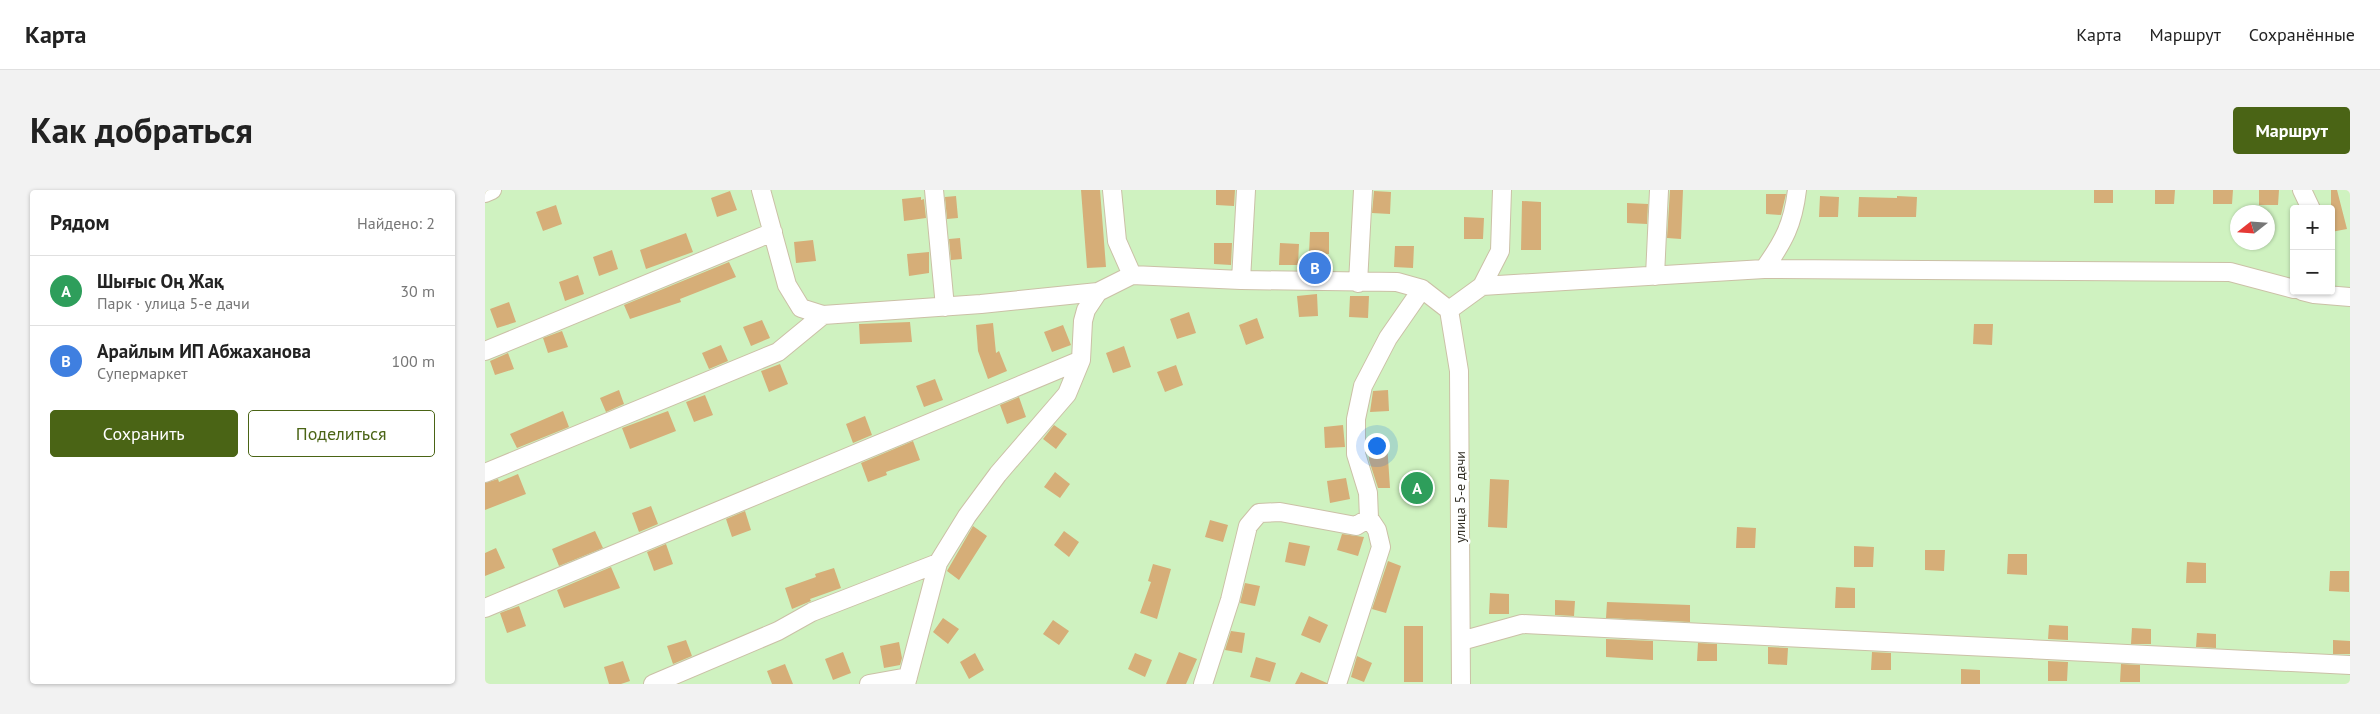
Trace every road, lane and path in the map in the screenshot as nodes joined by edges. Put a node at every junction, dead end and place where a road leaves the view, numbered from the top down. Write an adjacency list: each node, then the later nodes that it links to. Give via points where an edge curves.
1 (492, 190): 11 (street)
2 (761, 190): 13 (street)
3 (933, 190): 25 (street)
4 (1112, 190): 15 (street, via 1117,241)
5 (1246, 190): 17 (street)
6 (1363, 190): 18 (street)
7 (1502, 190): 19 (street, via 1500,251)
8 (1659, 190): 16 (street)
9 (1797, 190): 14 (street, via 1795,214 1784,241)
10 (2302, 190): 12 (street)
11 (485, 193)
12 (2309, 205)
13 (773, 232): 27 (street, via 787,285 801,308); 28 (street)
14 (1764, 269): 16 (street); 20 (street, via 2229,272)
15 (1132, 275): 17 (street); 22 (street)
16 (1655, 276): 19 (street)
17 (1241, 280): 18 (street)
18 (1358, 283): 21 (street, via 1397,282)
19 (1483, 286): 26 (street)
20 (2290, 288)
21 (1422, 289): 26 (street); 31 (street, via 1388,338 1363,386 1356,419 1356,454 1368,493)
22 (1098, 292): 25 (street); 29 (street, via 1083,321)
23 (2325, 295): 24 (street)
24 (2349, 300)
25 (945, 307): 27 (street)
26 (1449, 310): 34 (street, улица 5-е дачи, via 1459,371)
27 (823, 315): 30 (street, via 777,352)
28 (485, 351)
29 (1081, 360): 32 (street, via 1067,394 998,474); 33 (street)
30 (485, 473)
31 (1369, 518): 39 (street, via 1356,526 1280,512 1259,513 1248,526 1228,609); 40 (street, via 1377,530 1381,547)
32 (938, 563): 36 (street); 37 (street, via 812,612 778,631)
33 (485, 608)
34 (1461, 641): 35 (street, via 1522,624); 41 (street, улица 5-е дачи)
35 (2350, 665)
36 (907, 681): 38 (street)
37 (653, 684)
38 (869, 684)
39 (1203, 684)
40 (1337, 684)
41 (1461, 684)

